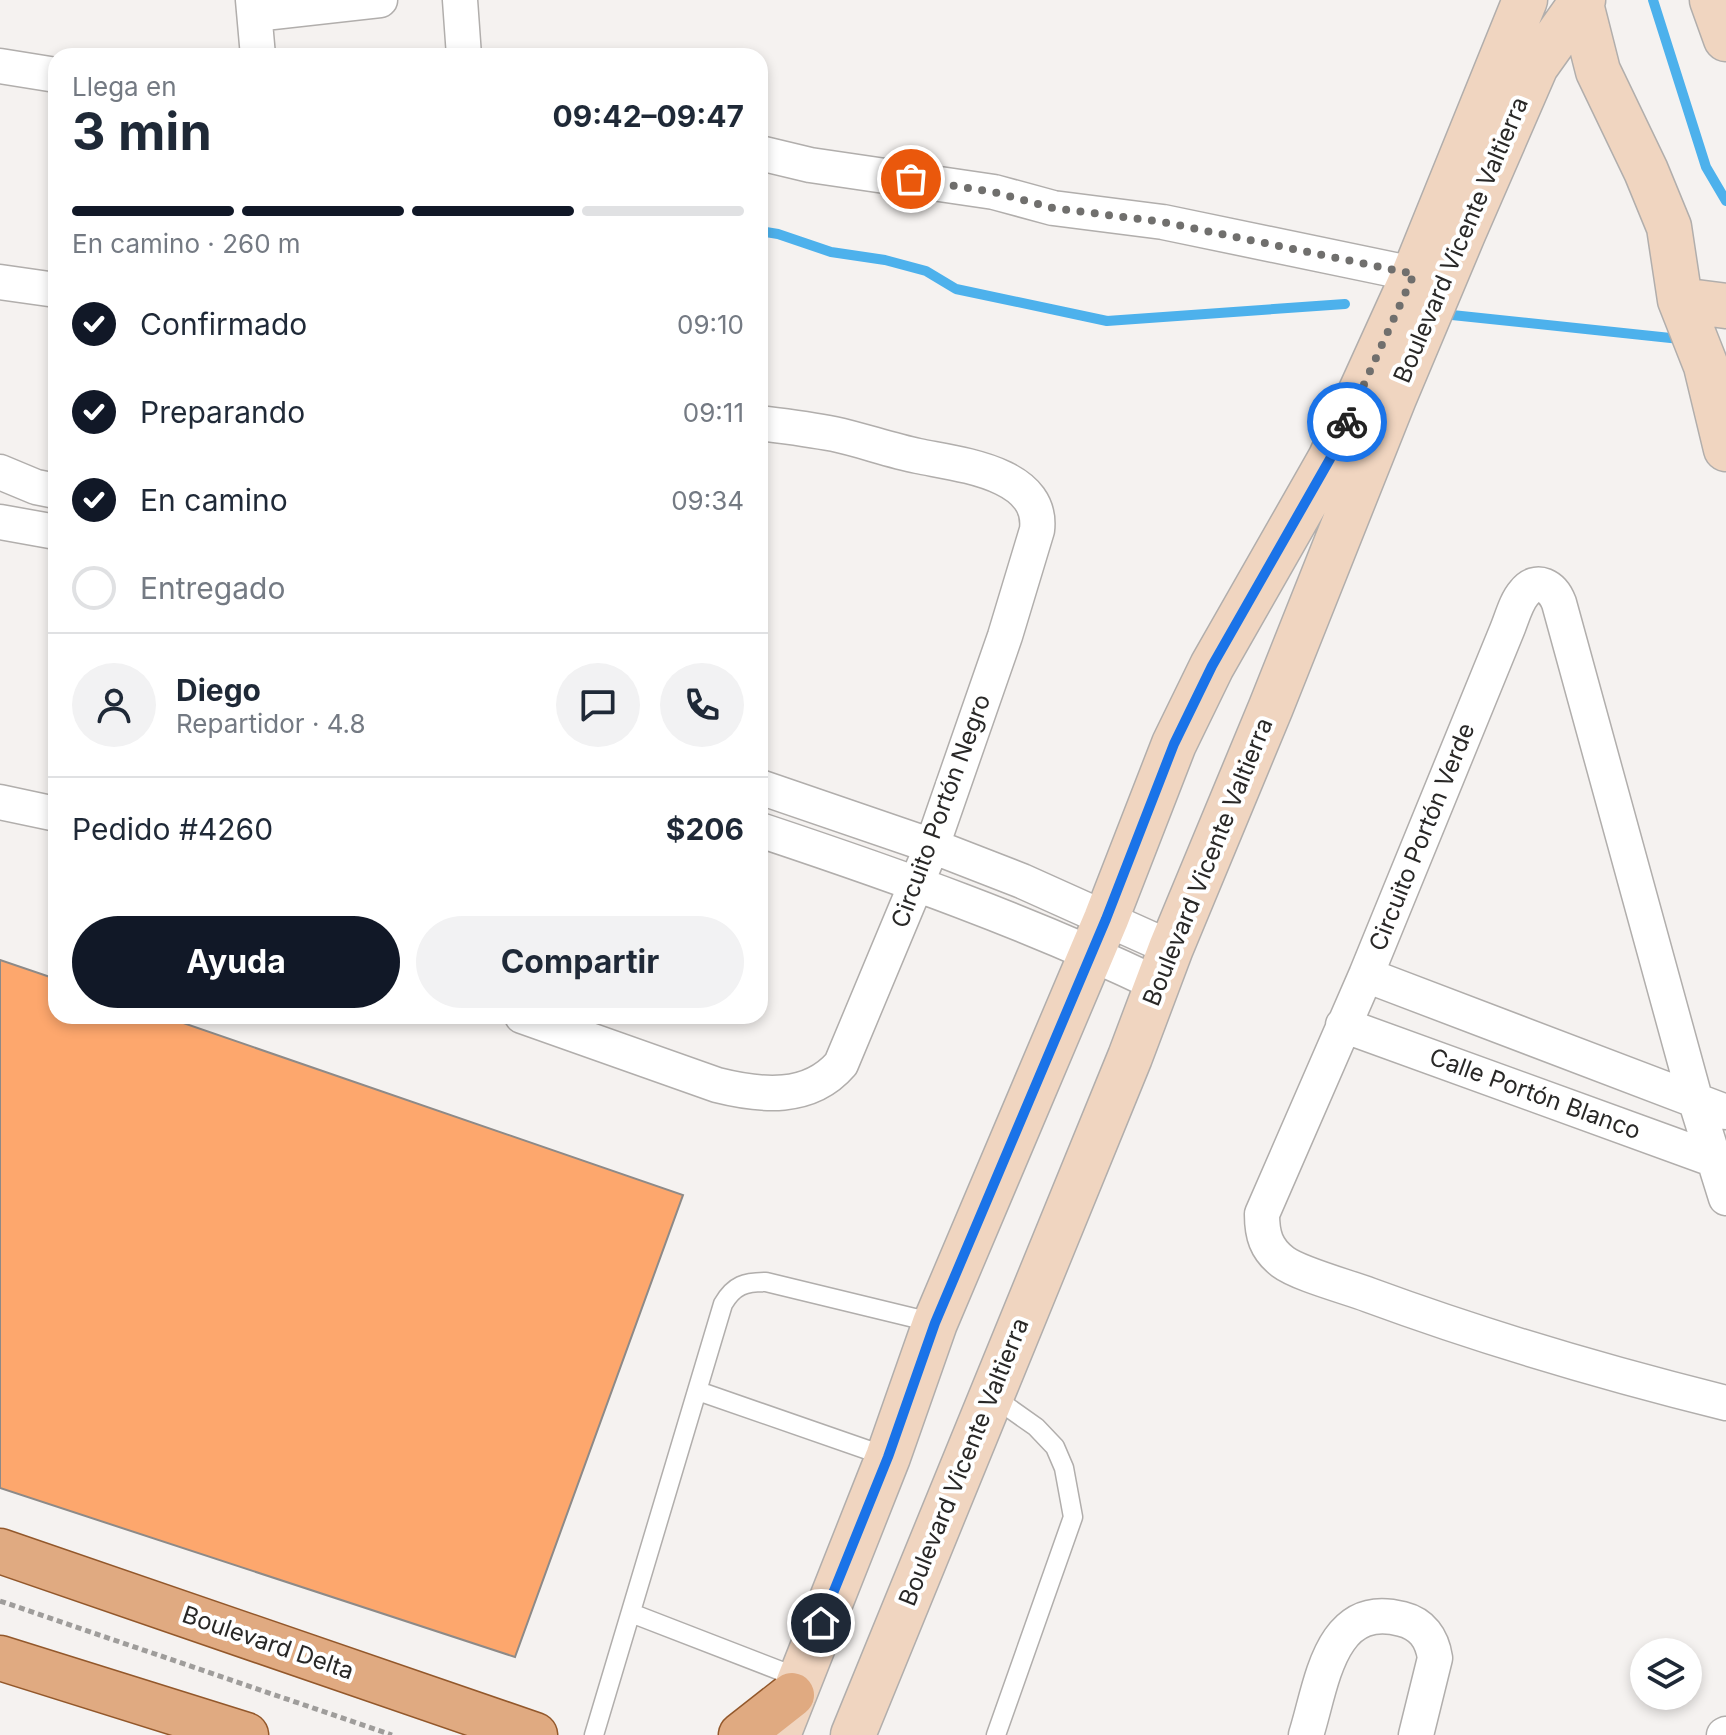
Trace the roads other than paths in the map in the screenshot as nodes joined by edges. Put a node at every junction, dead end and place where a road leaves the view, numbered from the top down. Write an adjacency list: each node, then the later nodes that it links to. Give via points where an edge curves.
1 (380, 0): 6 (street)
2 (460, 0): 9 (street)
3 (1525, 0): 13 (main road, Boulevard Vicente Valtierra)
4 (1712, 0): 7 (main road)
5 (1581, 1): 16 (main road, via 1598,71 1669,227); 31 (main road, Boulevard Vicente Valtierra, via 1536,66 1394,398)
6 (254, 7): 8 (street)
7 (1726, 39)
8 (257, 48)
9 (463, 48)
10 (0, 66): 11 (street)
11 (48, 74)
12 (768, 155): 13 (street, via 994,192 1053,208 1163,222)
13 (1414, 274): 30 (main road, Boulevard Vicente Valtierra, via 1330,459 1212,666 1174,744)
14 (0, 282): 15 (street)
15 (48, 289)
16 (1680, 300): 17 (main road); 19 (main road, via 1706,366)
17 (1726, 306)
18 (768, 424): 28 (street, Circuito Portón Negro, via 967,464 1009,482 1033,505 1037,530)
19 (1726, 449)
20 (0, 472): 21 (street)
21 (48, 489)
22 (0, 522): 23 (street)
23 (48, 531)
24 (768, 790): 28 (street)
25 (0, 802): 26 (street)
26 (48, 812)
27 (768, 833): 29 (street)
28 (932, 846): 29 (street, Circuito Portón Negro); 30 (street, via 1063,898)
29 (918, 883): 30 (street); 33 (street, Circuito Portón Negro, via 841,1064 805,1089 769,1094 730,1089)
30 (1098, 936): 31 (street); 38 (main road, Boulevard Vicente Valtierra)
31 (1164, 966): 40 (main road, Boulevard Vicente Valtierra)
32 (1366, 975): 34 (street, Circuito Portón Verde); 35 (street, Calle Portón Blanco); 35 (street, Circuito Portón Verde, via 1523,594 1545,585 1559,603)
33 (545, 1024)
34 (1343, 1025): 36 (street, Calle Portón Blanco); 41 (street, Circuito Portón Verde, via 1262,1214 1262,1232 1274,1253 1286,1264 1472,1331)
35 (1711, 1107): 36 (street, Circuito Portón Verde)
36 (1720, 1162): 37 (street, Circuito Portón Verde)
37 (1726, 1198)
38 (935, 1323): 39 (lane, via 766,1282 742,1284 723,1304); 42 (main road, Boulevard Vicente Valtierra)
39 (698, 1391): 42 (lane); 44 (lane)
40 (991, 1396): 51 (main road, Boulevard Vicente Valtierra); 52 (lane, via 1055,1447 1073,1517)
41 (1726, 1403)
42 (888, 1457): 46 (main road, Boulevard Vicente Valtierra)
43 (5, 1555): 48 (main road, Boulevard Delta)
44 (631, 1613): 46 (lane); 49 (lane)
45 (0, 1658): 47 (main road)
46 (789, 1703): 50 (main road)
47 (246, 1735)
48 (535, 1735)
49 (594, 1735)
50 (741, 1735)
51 (853, 1735)
52 (996, 1735)
53 (1306, 1735): 54 (street, via 1337,1641 1351,1624 1379,1616 1419,1626 1433,1646 1435,1658)
54 (1416, 1735)

